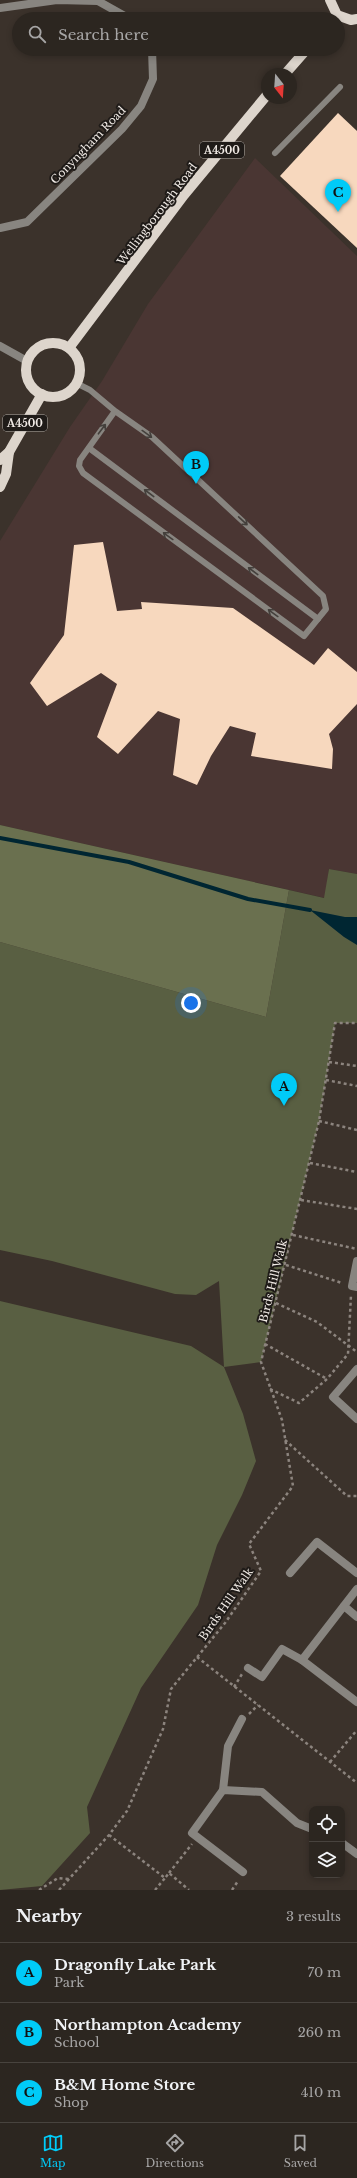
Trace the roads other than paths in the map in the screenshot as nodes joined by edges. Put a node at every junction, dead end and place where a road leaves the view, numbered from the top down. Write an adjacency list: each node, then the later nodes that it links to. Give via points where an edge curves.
1 (330, 0): 4 (main road)
2 (0, 8): 3 (street, via 57,0 98,1)
3 (118, 12)
4 (334, 12)
5 (345, 19): 6 (main road)
6 (355, 21)
7 (152, 56): 13 (street, Conyngham Road, via 153,79 141,106 122,128 27,222)
8 (301, 56): 9 (main road)
9 (290, 68)
10 (340, 87): 12 (lane)
11 (261, 102): 15 (main road, Wellingborough Road / A4500, via 184,195)
12 (275, 152)
13 (0, 228)
14 (0, 346): 16 (street)
15 (69, 348): 16 (main road, via 62,344 45,344 37,348); 17 (main road, via 76,355 79,364)
16 (27, 361): 18 (main road, via 28,381)
17 (76, 383): 18 (main road, via 71,389 57,396); 19 (lane, via 90,390)
18 (42, 394): 21 (main road, A4500)
19 (115, 411): 20 (lane, one-way to 19); 24 (lane, one-way to 24, via 152,437 323,596 326,609)
20 (89, 448): 24 (lane, one-way to 20); 24 (lane, one-way to 20, via 304,636 83,473 79,466 80,460)
21 (9, 452): 22 (main road, A4500); 23 (main road, A4500, via 6,474)
22 (0, 460)
23 (0, 487)
24 (318, 620)
25 (357, 1261): 26 (street)
26 (354, 1286)
27 (357, 1369): 28 (street, via 333,1397)
28 (357, 1419)
29 (290, 1573): 30 (street, via 317,1542)
30 (357, 1574)
31 (357, 1589): 32 (street)
32 (344, 1606): 33 (street); 34 (street)
33 (357, 1616)
34 (302, 1660): 35 (street, via 282,1649 262,1677); 36 (street)
35 (248, 1668)
36 (357, 1702)
37 (242, 1719): 38 (street, via 228,1746)
38 (223, 1790): 39 (street, via 262,1792 297,1823); 42 (street, via 192,1833)
39 (309, 1828)
40 (345, 1845): 41 (street)
41 (357, 1854)
42 (243, 1872)

